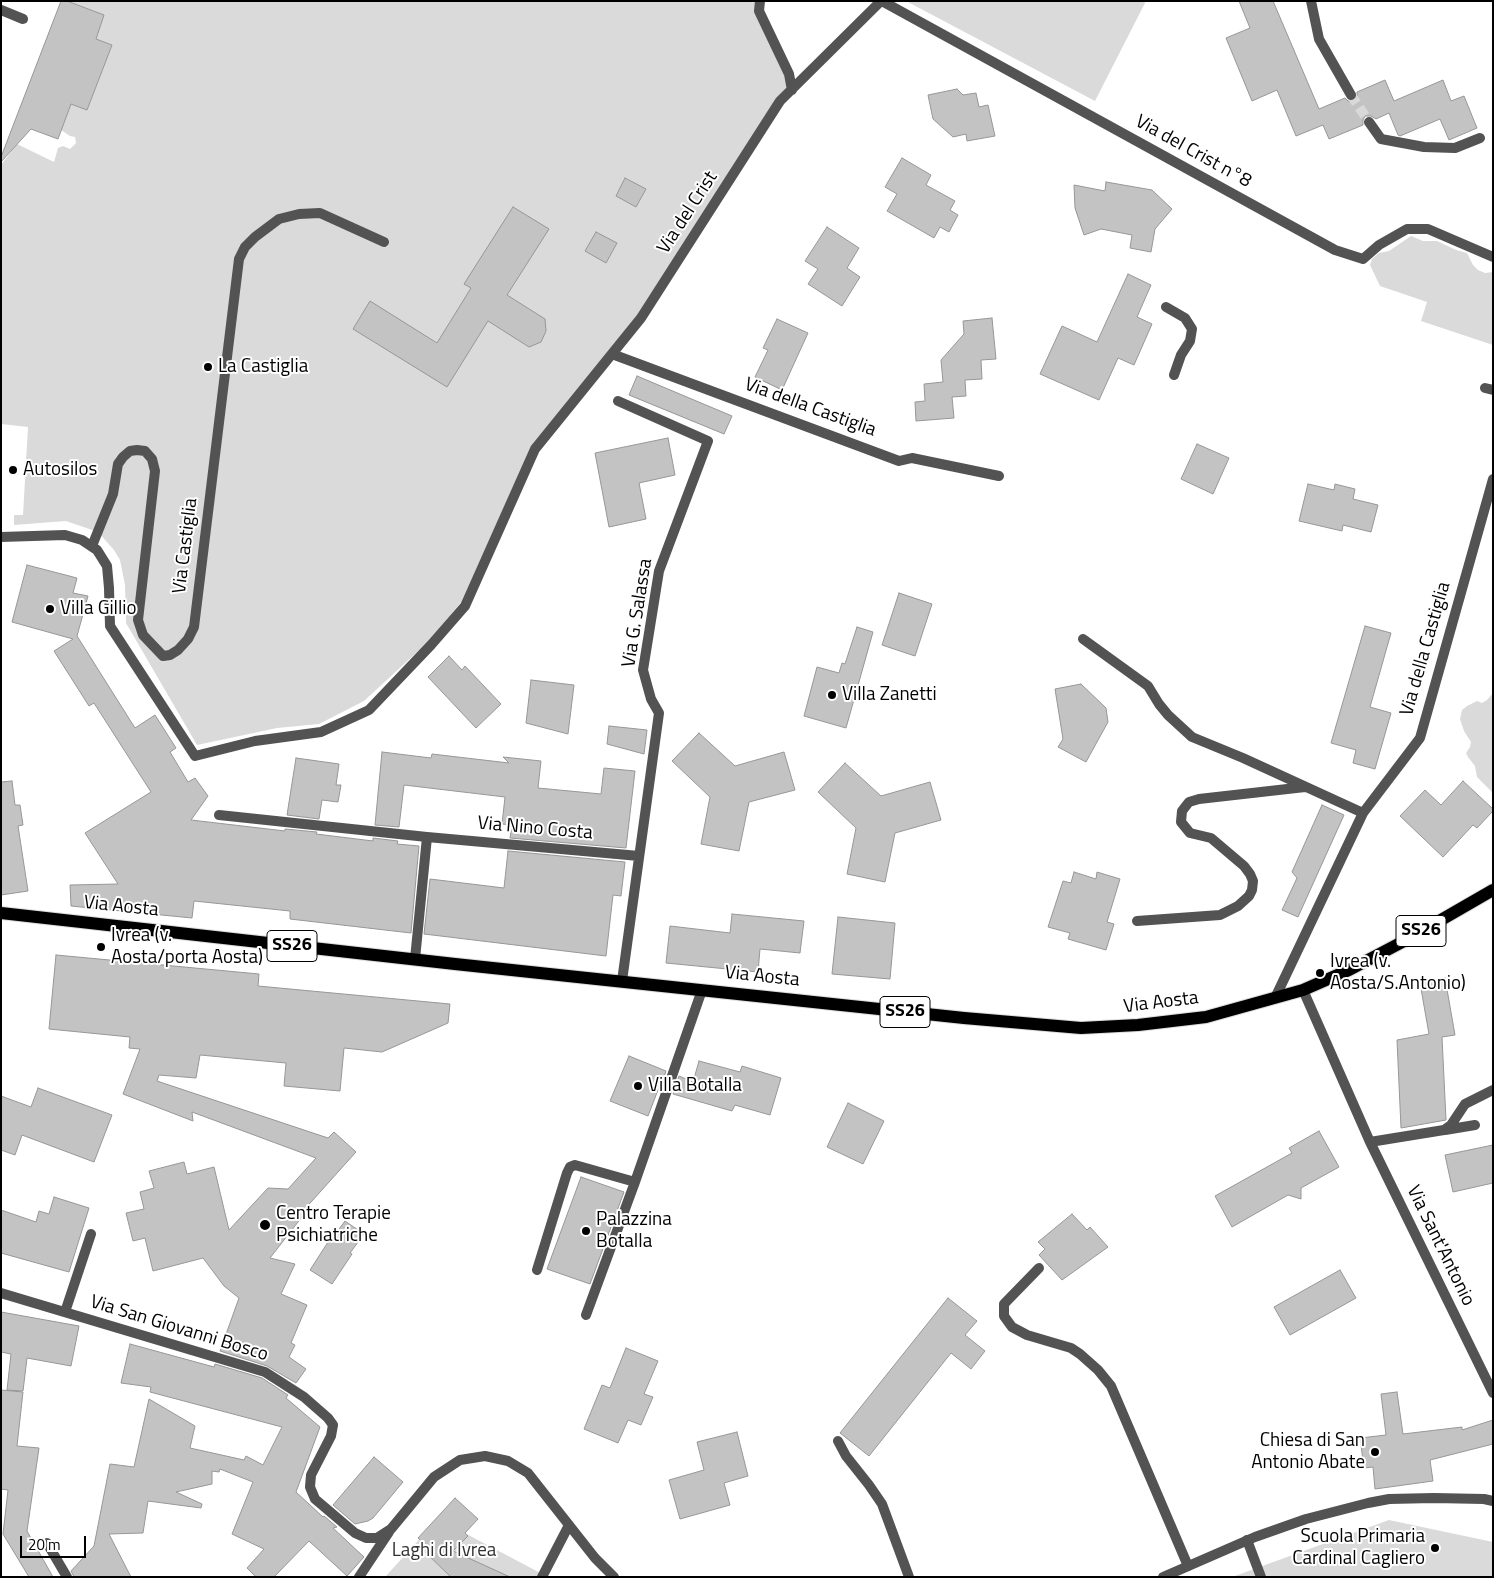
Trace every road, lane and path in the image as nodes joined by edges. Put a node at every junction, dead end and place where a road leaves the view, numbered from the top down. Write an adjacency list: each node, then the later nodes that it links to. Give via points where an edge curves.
1 (760, 1): 6 (street, via 759,11)
2 (882, 1): 6 (street, Via del Crist); 11 (street, Via del Crist n°8, via 1335,250 1363,259 1379,245 1407,229 1428,229)
3 (1311, 1): 7 (street, via 1319,39)
4 (1, 10): 5 (street)
5 (23, 19)
6 (792, 90): 13 (street, Via del Crist, via 780,101 641,318)
7 (1351, 95)
8 (1369, 122): 9 (street, via 1381,139 1424,147 1454,148)
9 (1480, 138)
10 (384, 242): 19 (street, Via Castiglia, via 320,213 279,219 245,247 240,259 194,627 178,650 163,656 143,635 138,620 155,471 145,451 130,451 118,464 114,494)
11 (1493, 257)
12 (1166, 307): 14 (street, via 1185,318 1192,329 1190,341)
13 (612, 354): 16 (street, Via della Castiglia, via 899,461 912,458); 19 (street, via 535,449 465,606 369,710 321,732 255,741 195,756 110,626 107,566)
14 (1174, 375)
15 (618, 402): 25 (street, Via G. Salassa, via 708,442 659,570 643,670 651,699 659,713)
16 (999, 476)
17 (1493, 479): 22 (street, Via della Castiglia, via 1420,738)
18 (1, 537): 19 (street, via 65,535)
19 (92, 546)
20 (1083, 639): 21 (street, via 1148,686 1158,704 1192,737)
21 (1306, 787): 22 (street); 28 (street, via 1189,802 1182,812 1181,822 1190,833 1211,838 1244,866 1253,881 1252,890 1238,906 1220,915)
22 (1363, 813): 33 (street, Via della Castiglia)
23 (220, 815): 24 (street, Via Nino Costa)
24 (427, 837): 25 (street, Via Nino Costa); 29 (street)
25 (639, 856): 30 (street, Via G. Salassa)
26 (1493, 890): 32 (main road, Via Aosta / SS26, via 1408,939)
27 (1, 913): 29 (main road, Via Aosta / SS26)
28 (1137, 921)
29 (415, 959): 30 (main road, Via Aosta / SS26)
30 (622, 981): 31 (main road, Via Aosta / SS26)
31 (702, 990): 33 (main road, Via Aosta / SS26, via 1080,1028 1146,1025 1197,1018); 38 (street)
32 (1303, 990): 33 (main road, Via Aosta / SS26); 37 (street, Via Sant'Antonio)
33 (1275, 998)
34 (1493, 1090): 36 (street, via 1465,1104)
35 (1475, 1125): 36 (street)
36 (1444, 1130): 37 (street)
37 (1370, 1142): 45 (street, Via Sant'Antonio)
38 (635, 1182): 41 (street, via 575,1165 570,1167); 44 (street)
39 (91, 1234): 43 (street)
40 (1039, 1268): 52 (street, via 1004,1304 1004,1316 1012,1328 1071,1348 1098,1370 1111,1386)
41 (537, 1270)
42 (1, 1293): 43 (street, Via San Giovanni Bosco)
43 (65, 1312): 49 (street, Via San Giovanni Bosco, via 265,1372 304,1397 333,1425 331,1436 311,1475 310,1487 315,1499 355,1533 366,1538 377,1538)
44 (586, 1315)
45 (1493, 1393)
46 (838, 1441): 57 (street, via 882,1504)
47 (1493, 1501): 50 (street, via 1389,1499 1306,1519)
48 (568, 1525): 49 (street, Via San Giovanni Bosco, via 528,1472 508,1461 485,1456 460,1460 434,1477); 55 (street); 56 (street, Via San Giovanni Bosco)
49 (391, 1529): 54 (street)
50 (1247, 1540): 52 (street); 59 (street)
51 (46, 1544): 53 (street)
52 (1188, 1566): 58 (street)
53 (67, 1577)
54 (359, 1577)
55 (542, 1577)
56 (614, 1577)
57 (909, 1577)
58 (1164, 1577)
59 (1261, 1577)

